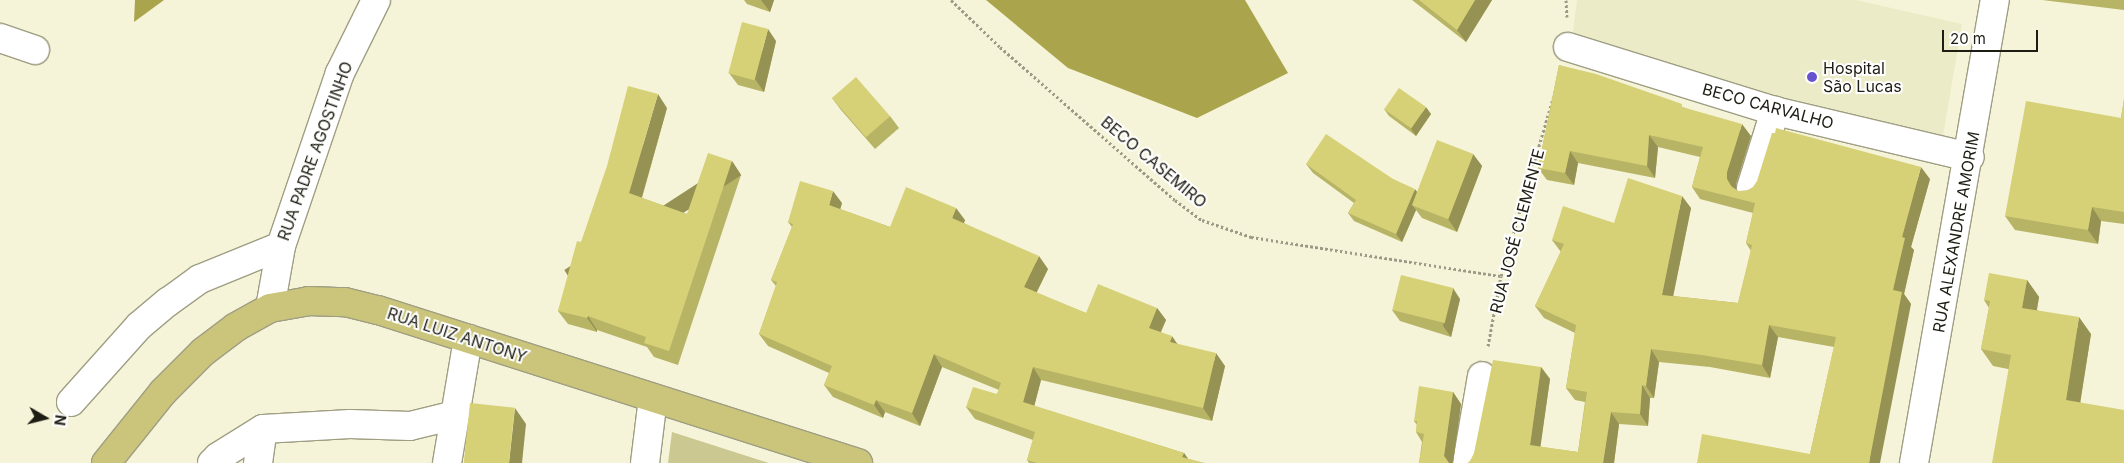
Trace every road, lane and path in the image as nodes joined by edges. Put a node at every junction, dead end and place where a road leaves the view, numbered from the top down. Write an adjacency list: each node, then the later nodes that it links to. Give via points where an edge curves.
1 (376, 0): 12 (street, RUA PADRE AGOSTINHO, via 340,72)
2 (951, 0): 13 (path, BECO CASEMIRO, via 1000,47 1202,220 1251,237)
3 (1566, 0): 6 (path)
4 (1995, 0): 10 (street, RUA ALEXANDRE AMORIM)
5 (0, 38): 7 (street)
6 (1568, 47): 9 (street, BECO CARVALHO)
7 (35, 50)
8 (1554, 95): 13 (path, RUA JOSÉ CLEMENTE)
9 (1775, 110): 10 (street, BECO CARVALHO); 11 (street)
10 (1970, 157): 28 (street, RUA ALEXANDRE AMORIM)
11 (1751, 188)
12 (281, 246): 14 (street, RUA PADRE AGOSTINHO); 18 (street, via 200,278 139,326)
13 (1501, 276): 16 (path, RUA JOSÉ CLEMENTE)
14 (270, 308): 15 (main road, RUA LUIZ ANTONY, via 308,301 345,302); 21 (main road, RUA LUIZ ANTONY, via 236,327 203,352 163,392)
15 (468, 339): 17 (main road, RUA LUIZ ANTONY); 19 (street)
16 (1482, 376): 27 (street)
17 (654, 398): 25 (street); 26 (main road, RUA LUIZ ANTONY)
18 (71, 402)
19 (455, 415): 20 (street, via 410,426 350,424); 24 (street)
20 (264, 429): 22 (street); 23 (street)
21 (106, 463)
22 (212, 463)
23 (258, 463)
24 (447, 463)
25 (645, 463)
26 (858, 463)
27 (1467, 463)
28 (1914, 463)

